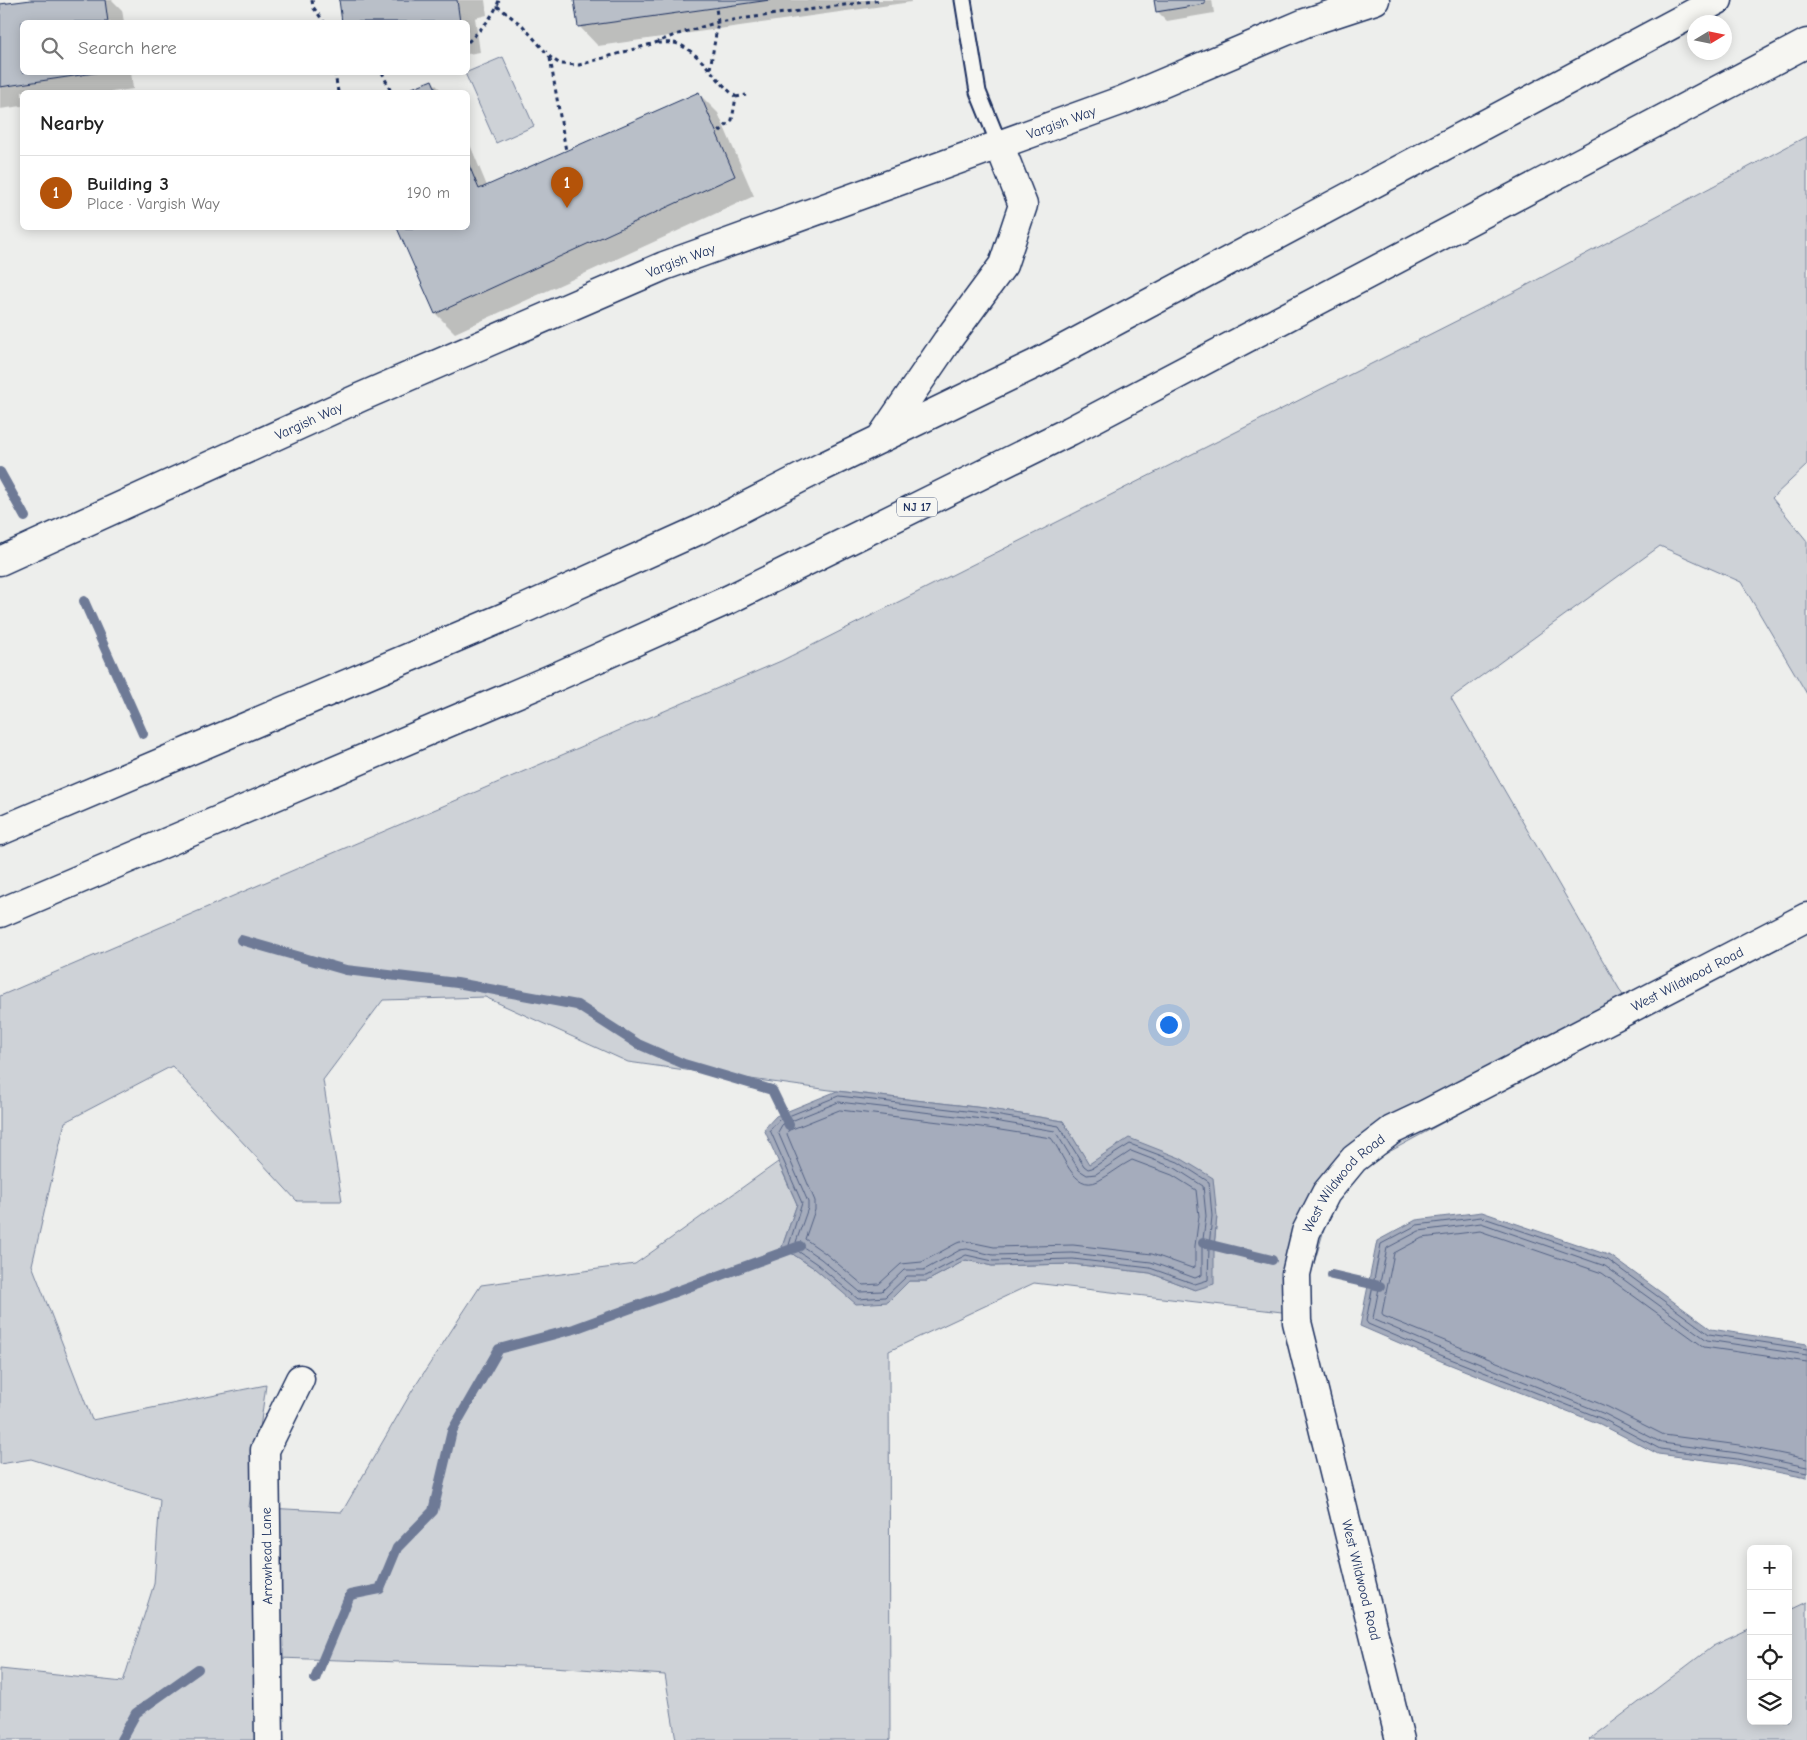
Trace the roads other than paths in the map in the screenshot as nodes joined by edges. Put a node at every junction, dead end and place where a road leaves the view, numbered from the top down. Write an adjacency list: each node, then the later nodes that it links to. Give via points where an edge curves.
1 (963, 0): 5 (lane, via 978,92)
2 (1375, 0): 5 (main road, Vargish Way, via 1305,24 1123,100)
3 (1718, 0): 6 (main road, via 1035,364)
4 (1807, 44): 9 (main road, NJ 17, via 1070,431 730,599 558,676)
5 (999, 144): 6 (main road, via 1023,205 1003,265); 7 (main road, Vargish Way, via 656,270 361,397)
6 (880, 439): 8 (main road, via 699,530 537,603)
7 (0, 561)
8 (0, 831)
9 (0, 913)
10 (1807, 917): 13 (main road, West Wildwood Road, via 1392,1130 1354,1159 1326,1193 1306,1232 1296,1274 1296,1322)
11 (300, 1379): 12 (main road, Arrowhead Lane, via 265,1450)
12 (269, 1740)
13 (1400, 1740)

